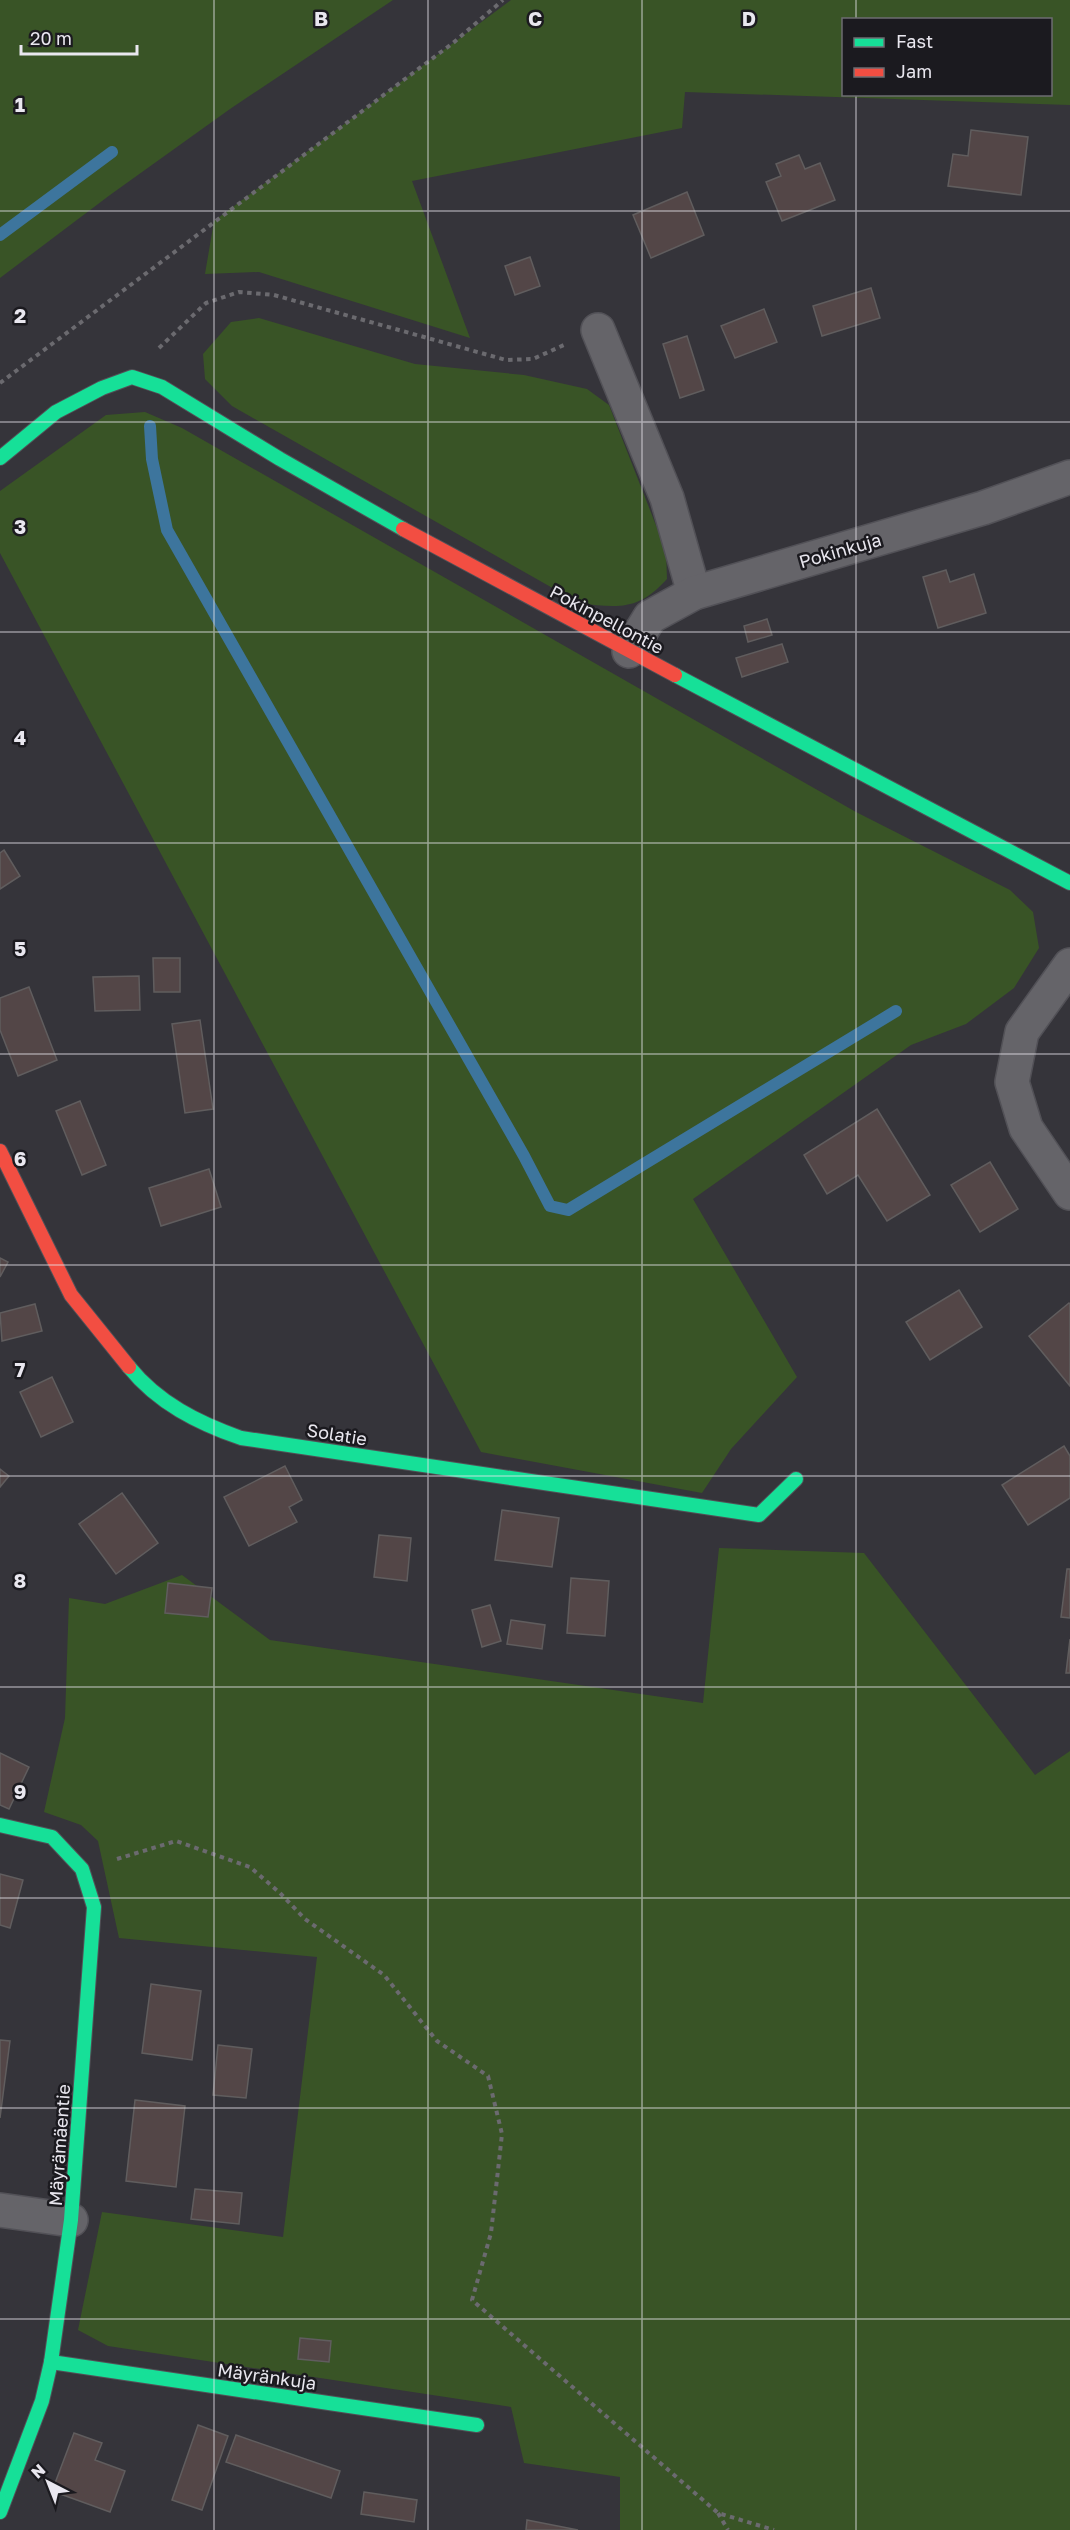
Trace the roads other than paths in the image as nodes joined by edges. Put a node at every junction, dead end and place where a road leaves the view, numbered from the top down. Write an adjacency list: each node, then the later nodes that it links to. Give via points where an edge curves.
1 (598, 330): 4 (street, via 667,498)
2 (0, 458): 5 (street, Pokinpellontie, via 56,412 132,377 162,387 443,552)
3 (1070, 477): 4 (street, Pokinkuja, via 983,508)
4 (694, 593): 5 (street, Pokinkuja, via 651,617)
5 (629, 651): 6 (street, Pokinpellontie)
6 (1070, 883)
7 (1070, 965): 9 (street, via 1022,1032 1012,1082 1026,1128)
8 (0, 1151): 10 (street, Solatie, via 71,1295 136,1377 202,1424 241,1438 759,1515)
9 (1070, 1193)
10 (796, 1479)
11 (0, 1825): 13 (street, Mäyrämäentie, via 52,1837 82,1869 94,1907)
12 (0, 2210): 13 (street)
13 (71, 2220): 14 (street, Mäyrämäentie)
14 (51, 2362): 15 (street, Mäyränkuja); 16 (street, Mäyrämäentie, via 42,2401)
15 (477, 2425)
16 (0, 2512)

